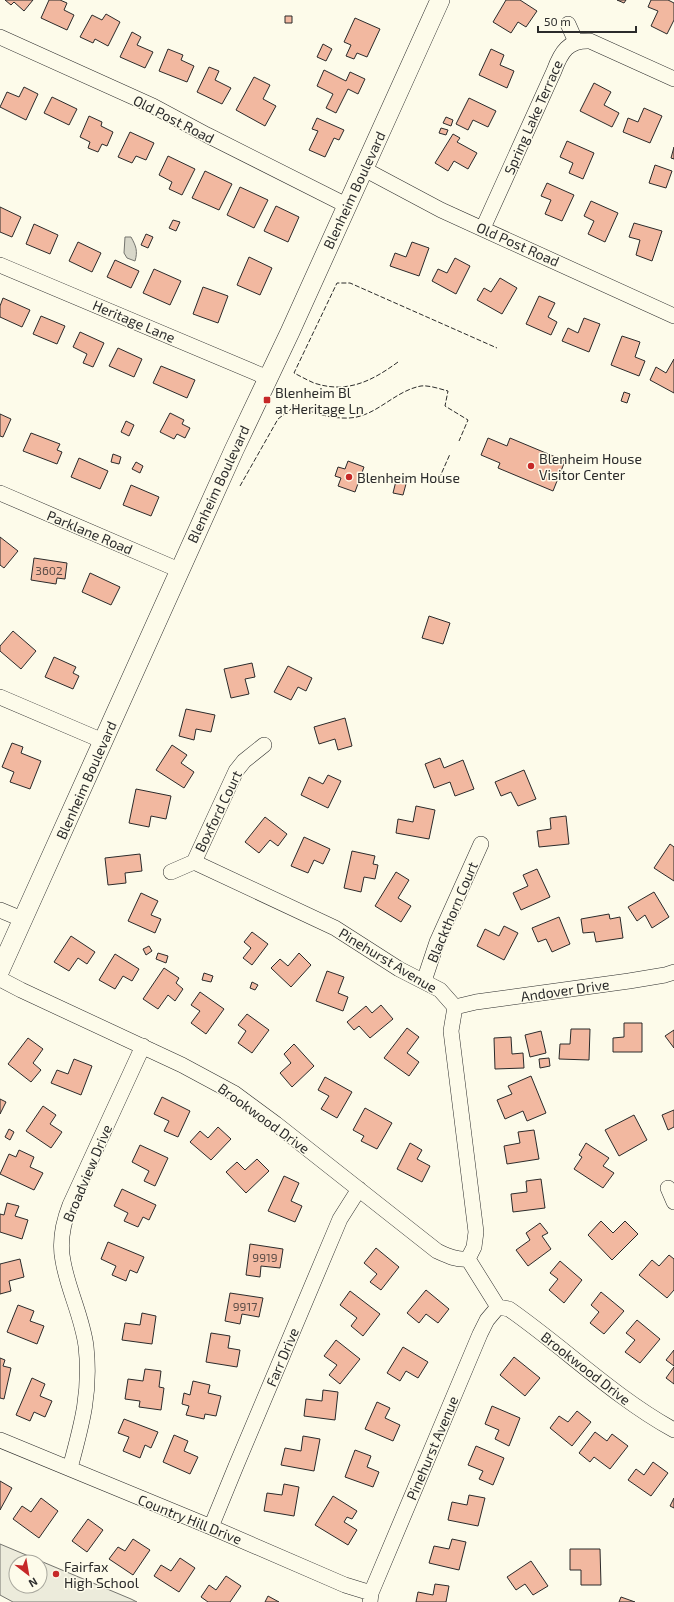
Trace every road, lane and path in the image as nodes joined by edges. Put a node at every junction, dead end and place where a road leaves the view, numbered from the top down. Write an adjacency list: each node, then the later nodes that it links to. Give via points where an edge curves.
1 (440, 0): 6 (main road, Blenheim Boulevard)
2 (568, 24): 4 (street)
3 (0, 37): 7 (street, Old Post Road, via 154,106)
4 (576, 42): 5 (street, via 596,43); 8 (street, Spring Lake Terrace, via 567,48 559,59)
5 (674, 79)
6 (364, 169): 7 (main road, Blenheim Boulevard); 8 (street, Old Post Road, via 441,210)
7 (346, 205): 11 (main road, Blenheim Boulevard)
8 (483, 228): 10 (street, Old Post Road)
9 (0, 265): 11 (street, Heritage Lane)
10 (674, 316)
11 (268, 378): 13 (main road, Blenheim Boulevard)
12 (0, 493): 13 (street, Parklane Road)
13 (179, 570): 15 (main road, Blenheim Boulevard)
14 (0, 697): 15 (street)
15 (103, 741): 21 (main road, Blenheim Boulevard)
16 (264, 746): 18 (street, Boxford Court, via 244,761 236,771)
17 (481, 844): 25 (street, Blackthorn Court, via 437,942)
18 (194, 862): 19 (street); 25 (street, Pinehurst Avenue, via 335,928 399,969)
19 (171, 872)
20 (0, 910): 21 (street)
21 (24, 920): 22 (main road, Blenheim Boulevard)
22 (0, 970)
23 (674, 972): 26 (street, Andover Drive, via 629,982)
24 (0, 979): 27 (street, Brookwood Drive)
25 (424, 981): 26 (street, Pinehurst Avenue, via 440,990)
26 (455, 1007): 31 (street, via 451,1031 476,1232 474,1247)
27 (143, 1046): 29 (street, Brookwood Drive, via 234,1093); 35 (street, Broadview Drive, via 70,1205 63,1229 63,1261 81,1320 88,1371 84,1416)
28 (668, 1188): 30 (street)
29 (359, 1189): 31 (street, Brookwood Drive, via 437,1251 460,1260); 36 (street, Farr Drive, via 340,1219)
30 (674, 1202)
31 (468, 1259): 32 (street)
32 (498, 1307): 33 (street, Brookwood Drive, via 509,1309 612,1390); 37 (street, Pinehurst Avenue, via 480,1334)
33 (674, 1430)
34 (0, 1440): 35 (street, Country Hill Drive)
35 (70, 1468): 36 (street, Country Hill Drive)
36 (211, 1527): 37 (street, Country Hill Drive)
37 (370, 1597)

